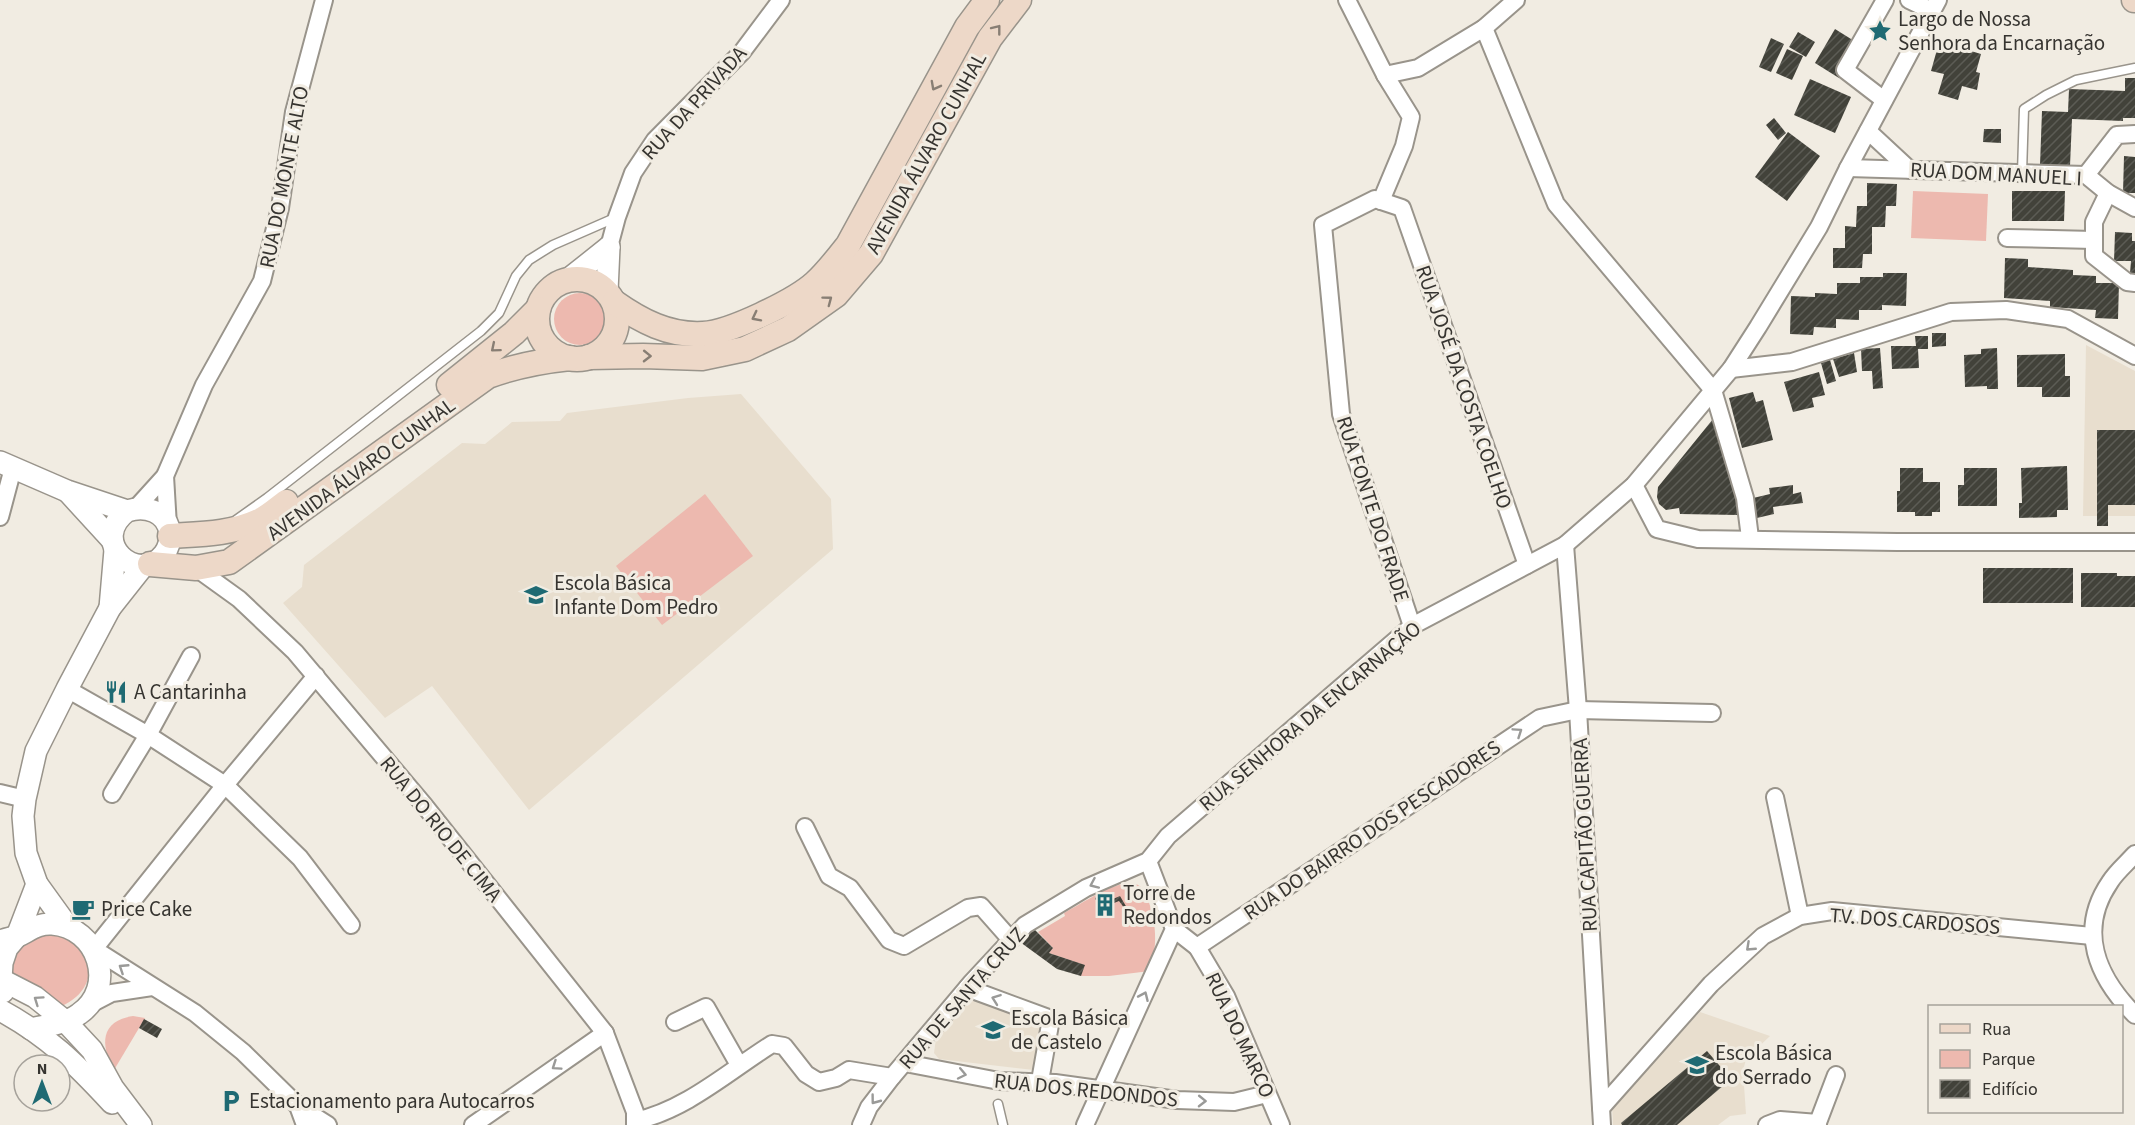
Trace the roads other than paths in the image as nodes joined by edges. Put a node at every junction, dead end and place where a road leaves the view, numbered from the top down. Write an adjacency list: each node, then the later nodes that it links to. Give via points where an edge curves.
1 (324, 0): 36 (street, RUA DO MONTE ALTO, via 294,112 280,208 262,281 204,385)
2 (781, 0): 23 (street, RUA DA PRIVADA, via 742,52 655,140 633,173)
3 (987, 0): 29 (main road, AVENIDA ÁLVARO CUNHAL, one-way to 29, via 967,27 848,245 813,285 740,326 704,334 658,328)
4 (1019, 0): 32 (main road, AVENIDA ÁLVARO CUNHAL, one-way to 4, via 702,358 744,348 788,329 836,295 871,254 990,38)
5 (1347, 0): 12 (street)
6 (1516, 0): 10 (street)
7 (1885, 0): 13 (street, via 1845,70)
8 (1910, 0): 9 (street)
9 (1935, 5): 13 (street, RUA SENHORA DA ENCARNAÇÃO)
10 (1485, 28): 12 (street, via 1418,68); 34 (street, via 1556,204)
11 (2135, 68): 18 (lane, via 2076,80 2024,109)
12 (1385, 75): 21 (street, via 1411,117 1404,146)
13 (1884, 100): 14 (street, RUA SENHORA DA ENCARNAÇÃO)
14 (1868, 131): 16 (street, RUA SENHORA DA ENCARNAÇÃO); 17 (street)
15 (2135, 134): 19 (street, via 2117,135)
16 (1848, 168): 17 (street, RUA DOM MANUEL I); 33 (street, RUA SENHORA DA ENCARNAÇÃO, via 1819,227)
17 (1910, 170): 18 (street, RUA DOM MANUEL I)
18 (2022, 173): 19 (street, RUA DOM MANUEL I)
19 (2086, 175): 20 (street, RUA DOM MANUEL I)
20 (2108, 193): 22 (street, RUA DOM MANUEL I); 25 (street, via 2094,222)
21 (1381, 201): 48 (street, RUA JOSÉ DA COSTA COELHO, via 1402,208); 51 (street, RUA FONTE DO FRADE, via 1375,199 1323,225 1341,414)
22 (2135, 208)
23 (617, 217): 26 (street, RUA DA PRIVADA); 42 (lane, via 529,260 516,276 499,313 481,331 267,498)
24 (2007, 238): 25 (street)
25 (2094, 240): 28 (street, via 2094,255 2127,282)
26 (609, 247): 27 (street); 29 (street)
27 (570, 279): 29 (main road, via 596,283); 30 (main road, via 547,291)
28 (2135, 283)
29 (610, 297): 32 (main road, via 617,315 610,342 601,351)
30 (538, 309): 32 (main road, via 537,328 542,340 562,357); 42 (main road, AVENIDA ÁLVARO CUNHAL, one-way to 42, via 464,374 261,520 236,530)
31 (2135, 356): 33 (street, via 2068,319 2006,310 1950,312 1792,362)
32 (579, 358): 49 (main road, AVENIDA ÁLVARO CUNHAL, via 515,366 488,376 248,550 229,562)
33 (1731, 369): 34 (street, RUA SENHORA DA ENCARNAÇÃO)
34 (1713, 390): 37 (street, RUA SENHORA DA ENCARNAÇÃO); 43 (street, via 1745,498)
35 (6, 465): 38 (street); 40 (street)
36 (165, 476): 39 (street); 41 (street)
37 (1634, 485): 43 (street, via 1658,529 1698,539); 45 (street, RUA SENHORA DA ENCARNAÇÃO)
38 (67, 490): 39 (street); 46 (street)
39 (132, 509): 41 (street, via 155,511 163,517); 46 (street, via 115,523)
40 (0, 518)
41 (169, 531): 42 (main road, AVENIDA ÁLVARO CUNHAL); 47 (street, via 165,554)
42 (205, 534)
43 (1750, 538): 44 (street)
44 (2135, 542)
45 (1565, 544): 48 (street, RUA SENHORA DA ENCARNAÇÃO); 55 (street, RUA CAPITÃO GUERRA)
46 (114, 545): 47 (street, via 128,562); 50 (street)
47 (147, 565): 49 (main road, AVENIDA ÁLVARO CUNHAL); 50 (street)
48 (1527, 565): 51 (street, RUA SENHORA DA ENCARNAÇÃO)
49 (196, 568): 53 (street, RUA DO RIO DE CIMA, via 239,599)
50 (110, 608): 54 (street)
51 (1412, 626): 65 (street, RUA SENHORA DA ENCARNAÇÃO, via 1168,836)
52 (191, 656): 57 (street)
53 (316, 676): 58 (street); 85 (street, RUA DO RIO DE CIMA)
54 (67, 688): 57 (street); 62 (street, via 36,751)
55 (1578, 710): 56 (street, RUA DO BAIRRO DOS PESCADORES); 74 (street, RUA DO BAIRRO DOS PESCADORES, one-way to 55, via 1540,718); 96 (street, RUA CAPITÃO GUERRA)
56 (1712, 713)
57 (148, 735): 58 (street); 60 (street)
58 (225, 785): 68 (street, via 300,858); 75 (street)
59 (0, 794): 62 (street)
60 (112, 794)
61 (1774, 797): 67 (street)
62 (25, 799): 66 (street, via 26,853)
63 (805, 827): 73 (street, via 829,876 850,888 889,940 904,946 968,908 981,906)
64 (2135, 854): 71 (street, via 2110,881 2097,905)
65 (1148, 861): 70 (street); 73 (street, RUA DE SANTA CRUZ, one-way to 73, via 1086,888 1025,925)
66 (37, 884): 69 (street); 72 (street)
67 (1800, 916): 71 (street, TV. DOS CARDOSOS, via 1832,911); 96 (street, TV. DOS CARDOSOS, one-way to 96, via 1762,936 1711,984)
68 (351, 925)
69 (68, 927): 72 (street, via 33,927); 75 (street)
70 (1174, 928): 74 (street); 92 (street, one-way to 70)
71 (2092, 936): 81 (street, via 2097,961 2109,985)
72 (9, 939): 76 (street)
73 (1011, 940): 78 (street, RUA DE SANTA CRUZ)
74 (1197, 947): 93 (street, RUA DO MARCO, via 1226,996)
75 (94, 949): 77 (street, one-way to 75); 79 (street, via 100,978)
76 (0, 979): 80 (street); 82 (street, one-way to 76, via 35,998)
77 (152, 987): 79 (street, via 112,993); 95 (street, via 195,1013 243,1052)
78 (967, 988): 87 (street, RUA DE SANTA CRUZ); 91 (street, one-way to 78, via 1051,1019)
79 (89, 1005): 82 (street); 86 (street)
80 (4, 1012): 84 (street)
81 (2135, 1015)
82 (65, 1021): 84 (street); 86 (street)
83 (675, 1022): 88 (street, via 706,1007)
84 (31, 1029): 99 (street, via 61,1050)
85 (605, 1033): 97 (street, RUA DO RIO DE CIMA, via 635,1112); 103 (street, one-way to 103)
86 (92, 1050): 100 (street, via 113,1088)
87 (905, 1063): 90 (street, RUA DE SANTA CRUZ); 91 (street, RUA DOS REDONDOS, one-way to 91, via 990,1080)
88 (739, 1065): 90 (street, via 772,1044 784,1046 806,1074 819,1082 849,1070); 97 (street, via 698,1093)
89 (1836, 1075): 98 (street)
90 (892, 1077): 104 (street, RUA DE SANTA CRUZ, one-way to 104, via 869,1107)
91 (1040, 1082): 92 (street, RUA DOS REDONDOS)
92 (1102, 1090): 93 (street, RUA DOS REDONDOS, one-way to 93, via 1177,1100 1234,1102); 106 (street)
93 (1267, 1094): 107 (street, RUA DO MARCO)
94 (998, 1104): 105 (lane)
95 (298, 1106): 101 (street); 102 (street)
96 (1601, 1120)
97 (635, 1123)
98 (1818, 1124): 108 (street, via 1780,1120)
99 (133, 1125)
100 (141, 1125)
101 (306, 1125)
102 (328, 1125)
103 (473, 1125)
104 (861, 1125)
105 (1003, 1125)
106 (1085, 1125)
107 (1281, 1125)
108 (1767, 1125)

